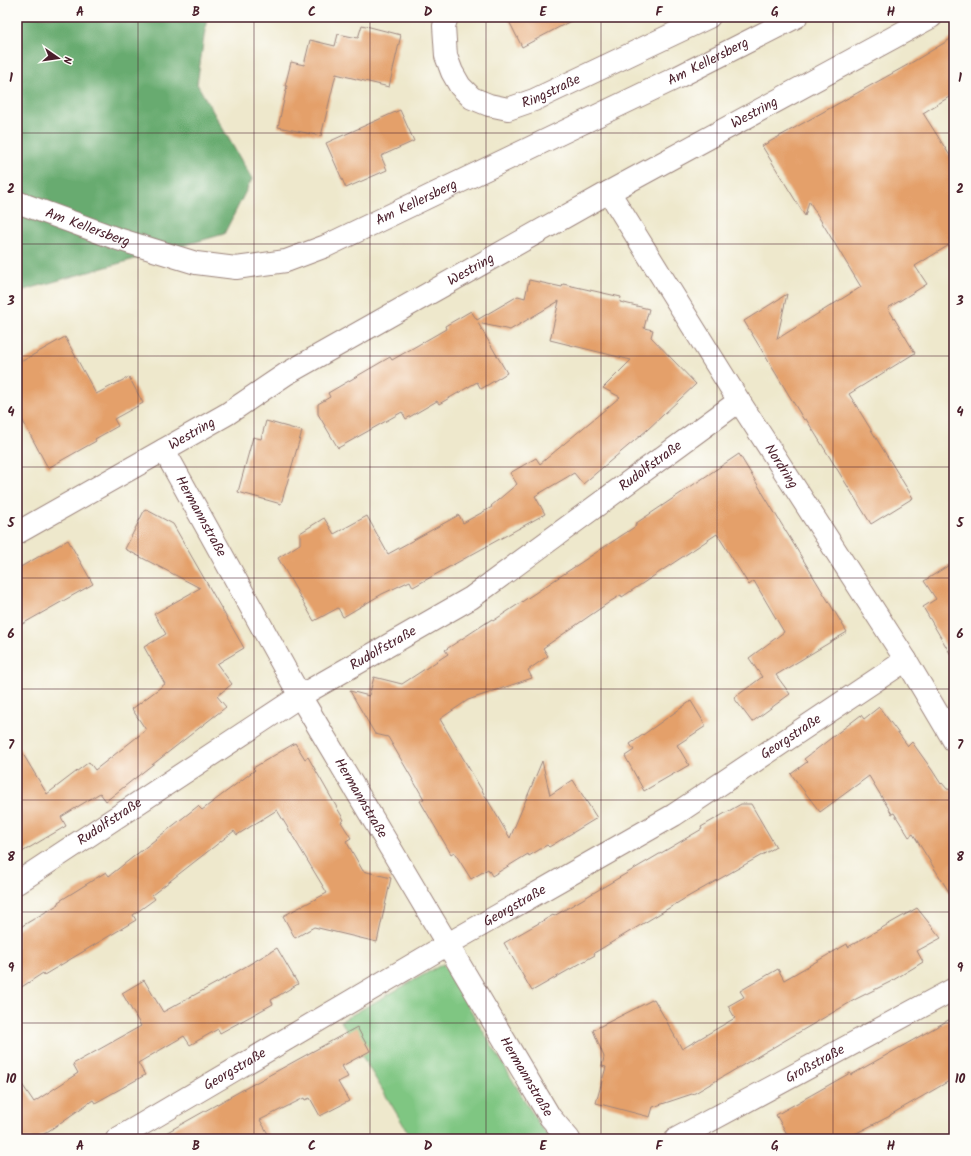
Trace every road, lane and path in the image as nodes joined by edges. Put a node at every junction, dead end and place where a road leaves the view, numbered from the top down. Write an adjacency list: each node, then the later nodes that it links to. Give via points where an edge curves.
1 (446, 17): 2 (street, Ringstraße, via 446,56 460,86 472,98 508,109 534,100)
2 (709, 17)
3 (796, 17): 6 (street, Am Kellersberg, via 333,243 286,261 236,268 196,263 118,239)
4 (931, 17): 5 (street, Westring)
5 (609, 192): 7 (street, Nordring); 8 (street, Westring, via 286,374 227,414)
6 (17, 202)
7 (739, 401): 10 (street, Nordring); 11 (street, Rudolfstraße, via 471,598)
8 (164, 450): 9 (street, Westring); 11 (street, Hermannstraße)
9 (17, 533)
10 (906, 660): 12 (street, Nordring); 14 (street, Georgstraße, via 674,815)
11 (300, 696): 13 (street, Rudolfstraße); 14 (street, Hermannstraße)
12 (954, 741)
13 (17, 883)
14 (448, 944): 16 (street, Georgstraße); 17 (street, Hermannstraße, via 550,1117)
15 (954, 990): 18 (street, Großstraße)
16 (117, 1139)
17 (569, 1139)
18 (676, 1139)

